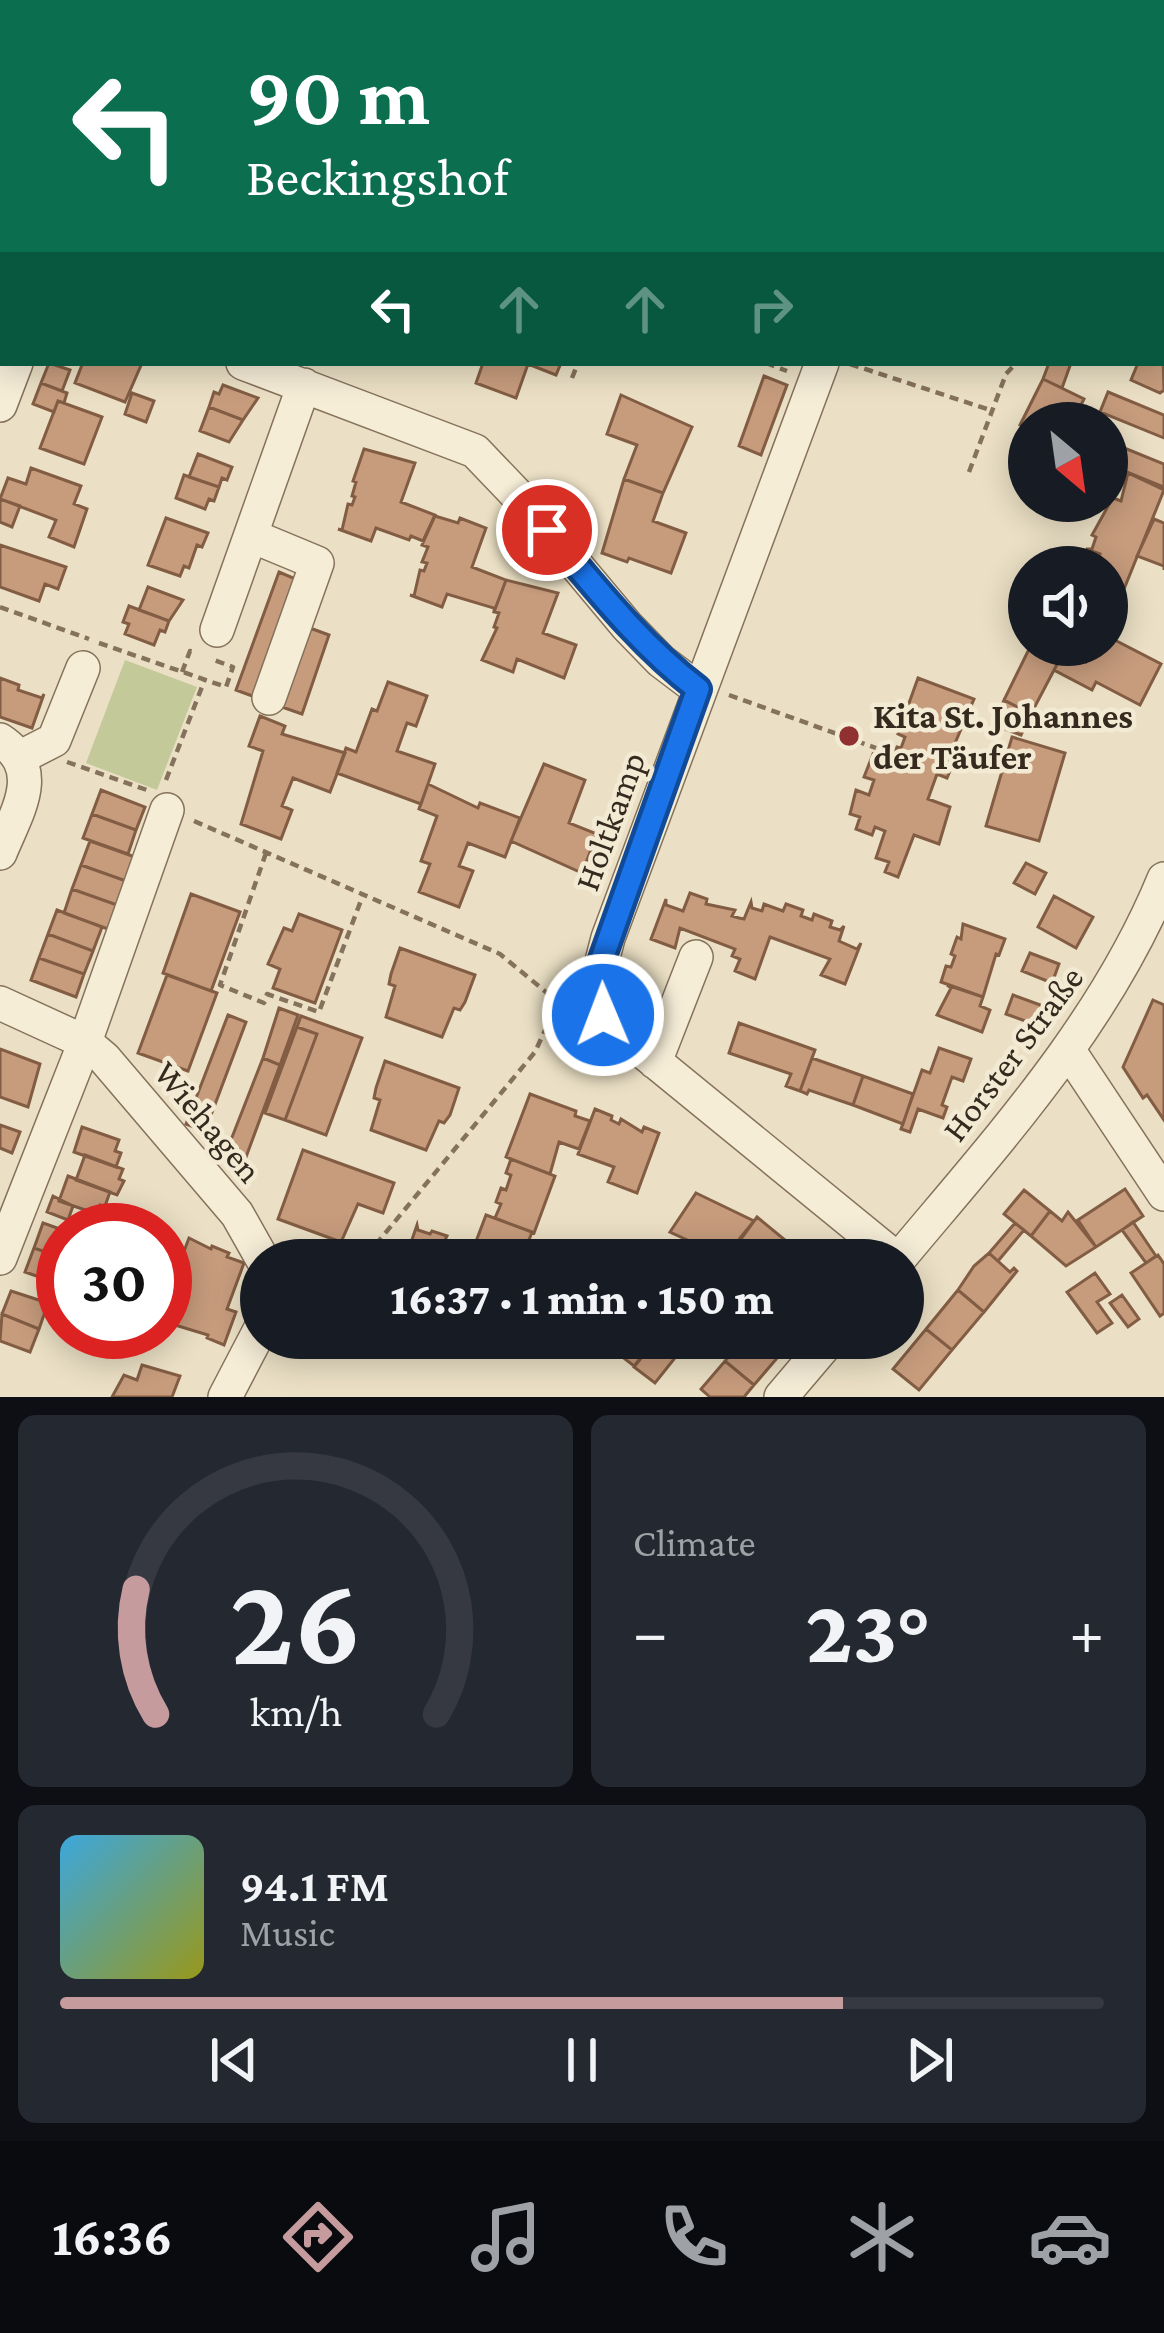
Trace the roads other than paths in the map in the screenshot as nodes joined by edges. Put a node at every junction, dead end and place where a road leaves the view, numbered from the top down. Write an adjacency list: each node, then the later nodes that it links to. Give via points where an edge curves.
1 (15, 366): 5 (street)
2 (251, 366): 4 (street)
3 (821, 366): 9 (street, Holtkamp)
4 (304, 385): 6 (street); 9 (street, via 475,451 661,661)
5 (0, 405)
6 (252, 536): 7 (street); 10 (street, via 317,563)
7 (217, 630)
8 (83, 668): 11 (street, via 54,740)
9 (713, 692): 19 (street, Holtkamp, via 593,987 603,1015)
10 (269, 698)
11 (10, 748): 13 (street, via 26,773)
12 (167, 810): 17 (street)
13 (0, 853)
14 (1164, 878): 18 (street, Horster Straße, via 1124,967)
15 (697, 957): 19 (street)
16 (0, 1004): 17 (street, Wiehagen)
17 (85, 1042): 21 (street, Wiehagen, via 200,1168); 24 (street)
18 (1070, 1051): 20 (street); 23 (street, Horster Straße)
19 (655, 1062): 22 (street, Holtkamp)
20 (1164, 1194)
21 (251, 1239)
22 (872, 1239)
23 (915, 1239)
24 (0, 1258)
25 (245, 1359): 27 (street)
26 (813, 1359): 28 (street)
27 (225, 1397)
28 (781, 1397)

